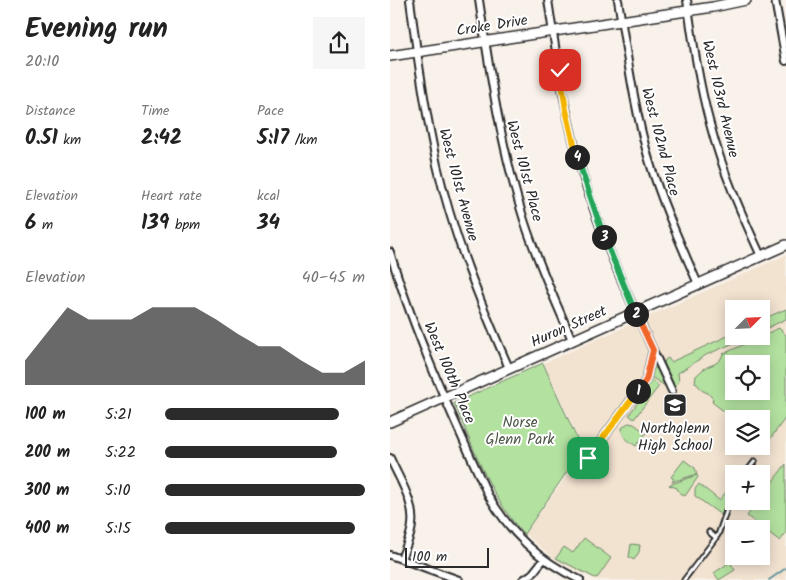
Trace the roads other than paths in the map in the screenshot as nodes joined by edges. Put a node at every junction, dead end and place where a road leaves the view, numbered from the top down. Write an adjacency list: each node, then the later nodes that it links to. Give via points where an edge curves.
1 (410, 0): 12 (street, West 101st Avenue)
2 (479, 0): 11 (street, West 101st Place)
3 (548, 0): 10 (street)
4 (618, 0): 9 (street, West 102nd Place)
5 (687, 0): 8 (street, West 103rd Avenue)
6 (746, 0): 8 (main road, Croke Drive)
7 (775, 0): 14 (street)
8 (688, 11): 9 (main road, Croke Drive); 17 (street, West 103rd Avenue, via 710,124 733,194)
9 (621, 20): 10 (main road, Croke Drive); 18 (street, West 102nd Place, via 649,159 666,210)
10 (553, 31): 11 (main road, Croke Drive); 19 (street, via 566,110 583,177 598,223)
11 (485, 41): 12 (main road, Croke Drive); 20 (street, West 101st Place, via 498,120 517,197 536,254)
12 (417, 52): 13 (main road, Croke Drive); 22 (street, West 101st Avenue, via 446,202 470,275)
13 (390, 56)
14 (786, 61)
15 (786, 245): 17 (main road, Huron Street)
16 (390, 252): 24 (street, West 100th Place)
17 (761, 256): 18 (main road, Huron Street)
18 (698, 284): 19 (main road, Huron Street)
19 (635, 312): 20 (main road, Huron Street); 21 (street)
20 (572, 340): 22 (main road, Huron Street)
21 (653, 350): 23 (street); 27 (street, via 646,380)
22 (509, 368): 24 (main road, Huron Street)
23 (672, 390)
24 (445, 397): 25 (main road, Huron Street); 35 (street, West 100th Place, via 498,512 526,545)
25 (390, 422)
26 (390, 458): 34 (street, via 412,512 411,530)
27 (588, 458)
28 (755, 461): 29 (lane)
29 (752, 465)
30 (726, 510): 32 (lane)
31 (709, 532): 32 (lane)
32 (716, 538): 39 (lane)
33 (390, 555): 34 (street)
34 (401, 559): 36 (street)
35 (544, 559): 37 (street); 38 (street, West 100th Place)
36 (459, 580)
37 (523, 580)
38 (580, 580)
39 (684, 580)

